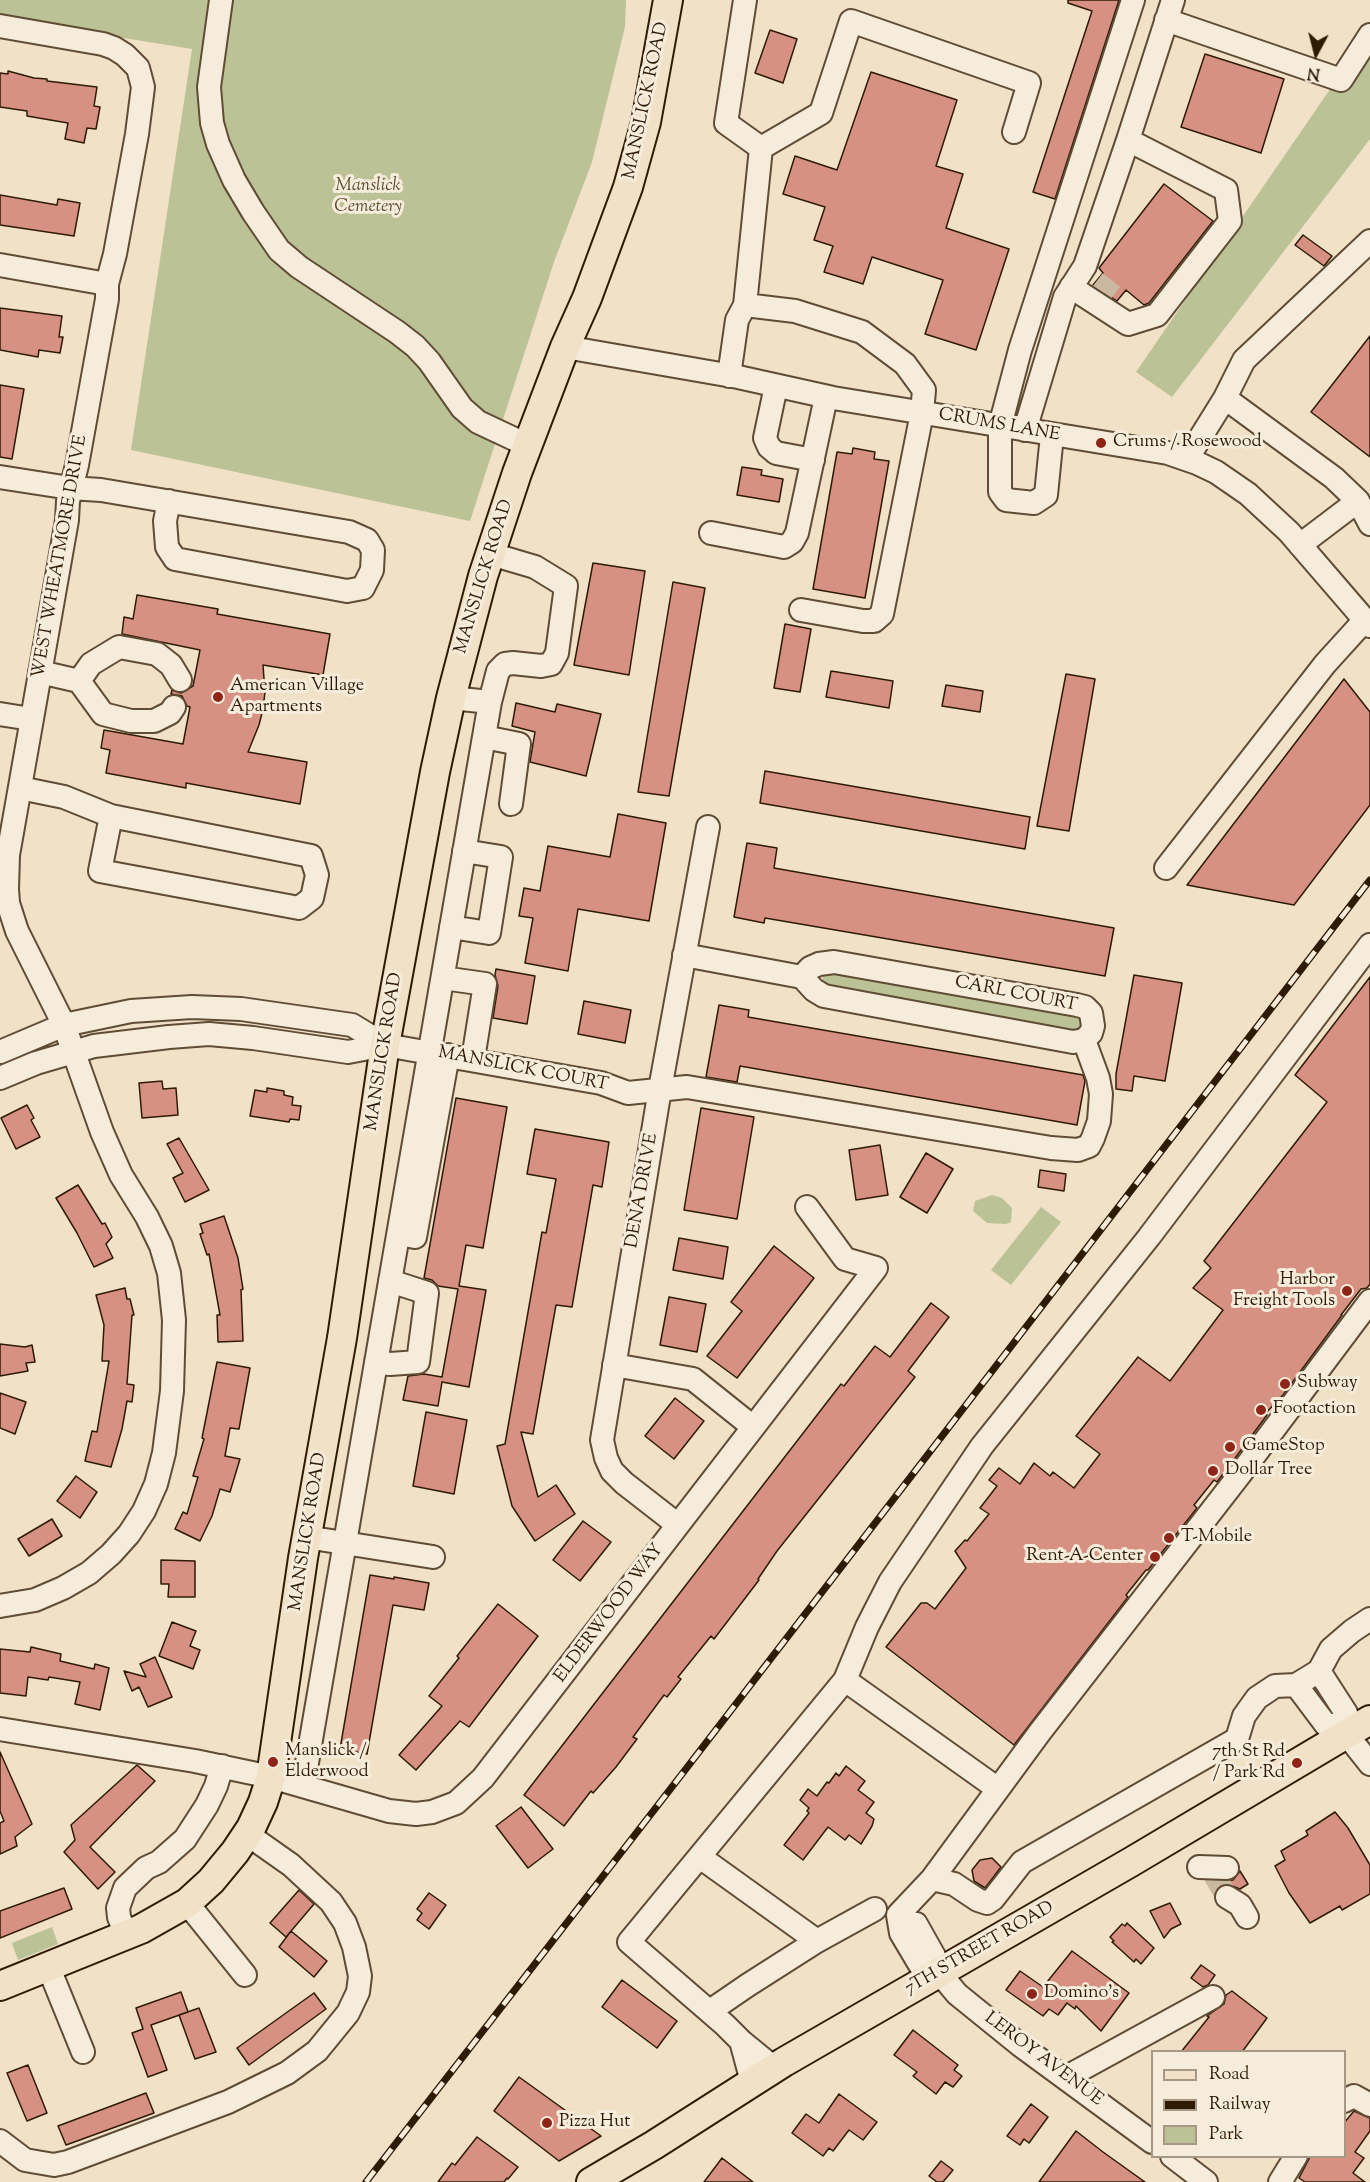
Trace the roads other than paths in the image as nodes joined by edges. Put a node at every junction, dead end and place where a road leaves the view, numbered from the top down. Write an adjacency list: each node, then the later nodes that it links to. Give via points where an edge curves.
1 (221, 0): 27 (street, via 209,87 213,123 230,171 259,222 279,250 299,267 415,346 462,408 478,422)
2 (668, 0): 18 (main road, MANSLICK ROAD, via 646,123 628,187)
3 (745, 0): 10 (street, via 726,123)
4 (1133, 0): 24 (street, via 1020,350)
5 (1169, 10): 7 (street, via 1341,80); 9 (street)
6 (0, 26): 14 (street, WEST WHEATMORE DRIVE, via 103,44 125,55 138,68 143,87 138,125)
7 (1370, 35)
8 (1014, 132): 10 (street, via 1029,83 851,21 821,112)
9 (1128, 140): 13 (street); 17 (street, via 1226,190 1230,221 1157,315)
10 (761, 148): 16 (street)
11 (1370, 241): 22 (street, via 1244,360)
12 (0, 265): 14 (street)
13 (1083, 280): 17 (street, via 1128,324); 25 (street, via 1065,297)
14 (107, 284): 31 (street, WEST WHEATMORE DRIVE)
15 (1118, 299): 17 (street)
16 (745, 305): 19 (street, via 737,320); 23 (street, via 795,311 862,332 905,364 924,390)
17 (1144, 319)
18 (565, 347): 19 (street, CRUMS LANE); 27 (main road, MANSLICK ROAD)
19 (729, 376): 20 (street, CRUMS LANE)
20 (776, 386): 21 (street, CRUMS LANE); 29 (street, via 765,438 769,447 776,453)
21 (826, 397): 23 (street, CRUMS LANE); 29 (street)
22 (1225, 398): 28 (street); 33 (street, via 1334,478)
23 (922, 413): 24 (street, CRUMS LANE); 38 (street, via 882,614 873,621 863,621)
24 (1000, 426): 25 (street, CRUMS LANE); 26 (street, via 1000,492 1006,500 1034,503 1046,495)
25 (1025, 430): 26 (street, CRUMS LANE)
26 (1052, 435): 28 (street, CRUMS LANE)
27 (527, 445): 37 (main road, MANSLICK ROAD)
28 (1187, 459): 36 (street, CRUMS LANE, via 1216,472 1248,494)
29 (813, 460): 35 (street, via 792,542 784,547)
30 (0, 477): 31 (street)
31 (70, 488): 32 (street); 40 (street, WEST WHEATMORE DRIVE)
32 (169, 501): 32 (street, via 349,532 367,540 373,550 372,570 363,588 347,591 176,559 167,546 165,521)
33 (1358, 501): 34 (street); 36 (street)
34 (1370, 524)
35 (711, 533)
36 (1300, 545): 39 (street, CRUMS LANE)
37 (490, 554): 43 (main road, MANSLICK ROAD); 44 (street, via 535,567 566,586 557,653 551,664 505,664 498,671)
38 (801, 610)
39 (1368, 623): 54 (street, via 1325,664)
40 (40, 672): 42 (street); 47 (street, WEST WHEATMORE DRIVE)
41 (180, 680): 42 (street, via 171,665 157,654 119,647 91,664)
42 (79, 681): 45 (street, via 103,714 131,721 154,721)
43 (451, 698): 44 (street); 62 (main road, MANSLICK ROAD)
44 (490, 702): 48 (street)
45 (174, 707)
46 (0, 714): 47 (street)
47 (32, 719): 49 (street, WEST WHEATMORE DRIVE)
48 (484, 737): 50 (street, via 519,744); 53 (street)
49 (20, 788): 51 (street, via 64,797); 60 (street, WEST WHEATMORE DRIVE, via 8,855 8,903 17,931)
50 (511, 804)
51 (111, 816): 51 (street, via 100,871 299,908 312,898 317,874 311,856)
52 (708, 827): 57 (street, DENA DRIVE)
53 (464, 851): 55 (street); 55 (street, via 501,857 489,933)
54 (1166, 868)
55 (451, 927): 59 (street)
56 (1370, 945): 81 (street, via 1149,1237 982,1446 890,1582)
57 (684, 955): 58 (street, CARL COURT); 67 (street, DENA DRIVE)
58 (802, 977): 61 (street, CARL COURT, via 824,996 1073,1042); 61 (street, CARL COURT, via 810,968 834,962 1077,1005 1091,1013 1093,1026)
59 (443, 978): 64 (street); 65 (street, via 485,984)
60 (69, 1038): 62 (street, via 131,1011 192,1007 241,1009 352,1025); 63 (street); 66 (street, via 36,1063); 78 (street, WEST WHEATMORE DRIVE, via 121,1175 161,1246 174,1320 171,1401 156,1484 129,1534 89,1573 63,1588 35,1600)
61 (1084, 1040): 67 (street, MANSLICK COURT, via 1101,1094 1093,1138 1089,1146 1078,1150 687,1087)
62 (385, 1045): 64 (street, MANSLICK COURT); 75 (main road, MANSLICK ROAD, via 353,1269)
63 (0, 1052)
64 (439, 1053): 65 (street, MANSLICK COURT); 69 (street, via 423,1079)
65 (473, 1059): 67 (street, MANSLICK COURT, via 601,1083 628,1093)
66 (0, 1078)
67 (660, 1089): 72 (street, DENA DRIVE)
68 (807, 1208): 73 (street, ELDERWOOD WAY, via 845,1259 876,1268)
69 (390, 1281): 71 (street); 71 (street, via 427,1293 418,1362)
70 (1370, 1301): 90 (street)
71 (376, 1362): 76 (street)
72 (614, 1365): 73 (street, via 693,1379); 74 (street, DENA DRIVE, via 602,1440 606,1458 624,1483)
73 (753, 1427): 74 (street, ELDERWOOD WAY)
74 (678, 1525): 89 (street, ELDERWOOD WAY, via 464,1798 444,1809 416,1814 368,1806)
75 (306, 1536): 76 (street); 88 (main road, MANSLICK ROAD)
76 (345, 1543): 77 (street); 89 (street)
77 (433, 1557)
78 (0, 1606)
79 (1370, 1619): 80 (street, via 1331,1648)
80 (1319, 1671): 82 (street); 85 (street, via 1346,1713)
81 (845, 1680): 90 (street); 92 (street)
82 (1296, 1685): 85 (street, via 1326,1725); 93 (street, via 1275,1686 1257,1698 1244,1716 1236,1739 1022,1862 987,1903 954,1884)
83 (1370, 1720): 85 (main road, 7TH STREET ROAD)
84 (0, 1729): 87 (street, ELDERWOOD WAY)
85 (1342, 1730): 86 (street); 99 (main road, 7TH STREET ROAD)
86 (1370, 1764)
87 (222, 1766): 88 (street, ELDERWOOD WAY); 96 (street, via 207,1805 185,1839 125,1888 118,1908)
88 (271, 1777): 89 (street, ELDERWOOD WAY); 91 (main road, MANSLICK ROAD)
89 (303, 1786)
90 (998, 1789): 93 (street)
91 (247, 1833): 94 (main road, MANSLICK ROAD, via 236,1852); 109 (street, via 291,1865 331,1902 345,1923 360,1976 358,1992 348,2013 317,2050 287,2073 228,2102 78,2158 54,2165 25,2160)
92 (700, 1857): 97 (street); 103 (street, via 629,1942)
93 (933, 1879): 99 (street, via 898,1915 901,1922 916,1924 934,1956)
94 (187, 1903): 96 (main road, MANSLICK ROAD); 100 (street)
95 (875, 1909): 97 (street)
96 (126, 1935): 98 (main road, MANSLICK ROAD)
97 (817, 1941): 103 (street)
98 (48, 1966): 101 (main road, MANSLICK ROAD); 104 (street)
99 (935, 1969): 105 (main road, 7TH STREET ROAD); 106 (street, LEROY AVENUE, via 957,1994)
100 (245, 1975)
101 (0, 1986)
102 (1214, 1997): 106 (street)
103 (710, 2012): 105 (street, via 741,2041)
104 (83, 2052)
105 (763, 2075): 114 (main road, 7TH STREET ROAD)
106 (1065, 2078): 110 (street, LEROY AVENUE)
107 (1346, 2100): 108 (street, via 1354,2096)
108 (1370, 2105)
109 (0, 2141)
110 (1151, 2141)
111 (1173, 2158): 113 (street)
112 (1295, 2158): 115 (street)
113 (1194, 2179)
114 (591, 2182)
115 (1280, 2182)

